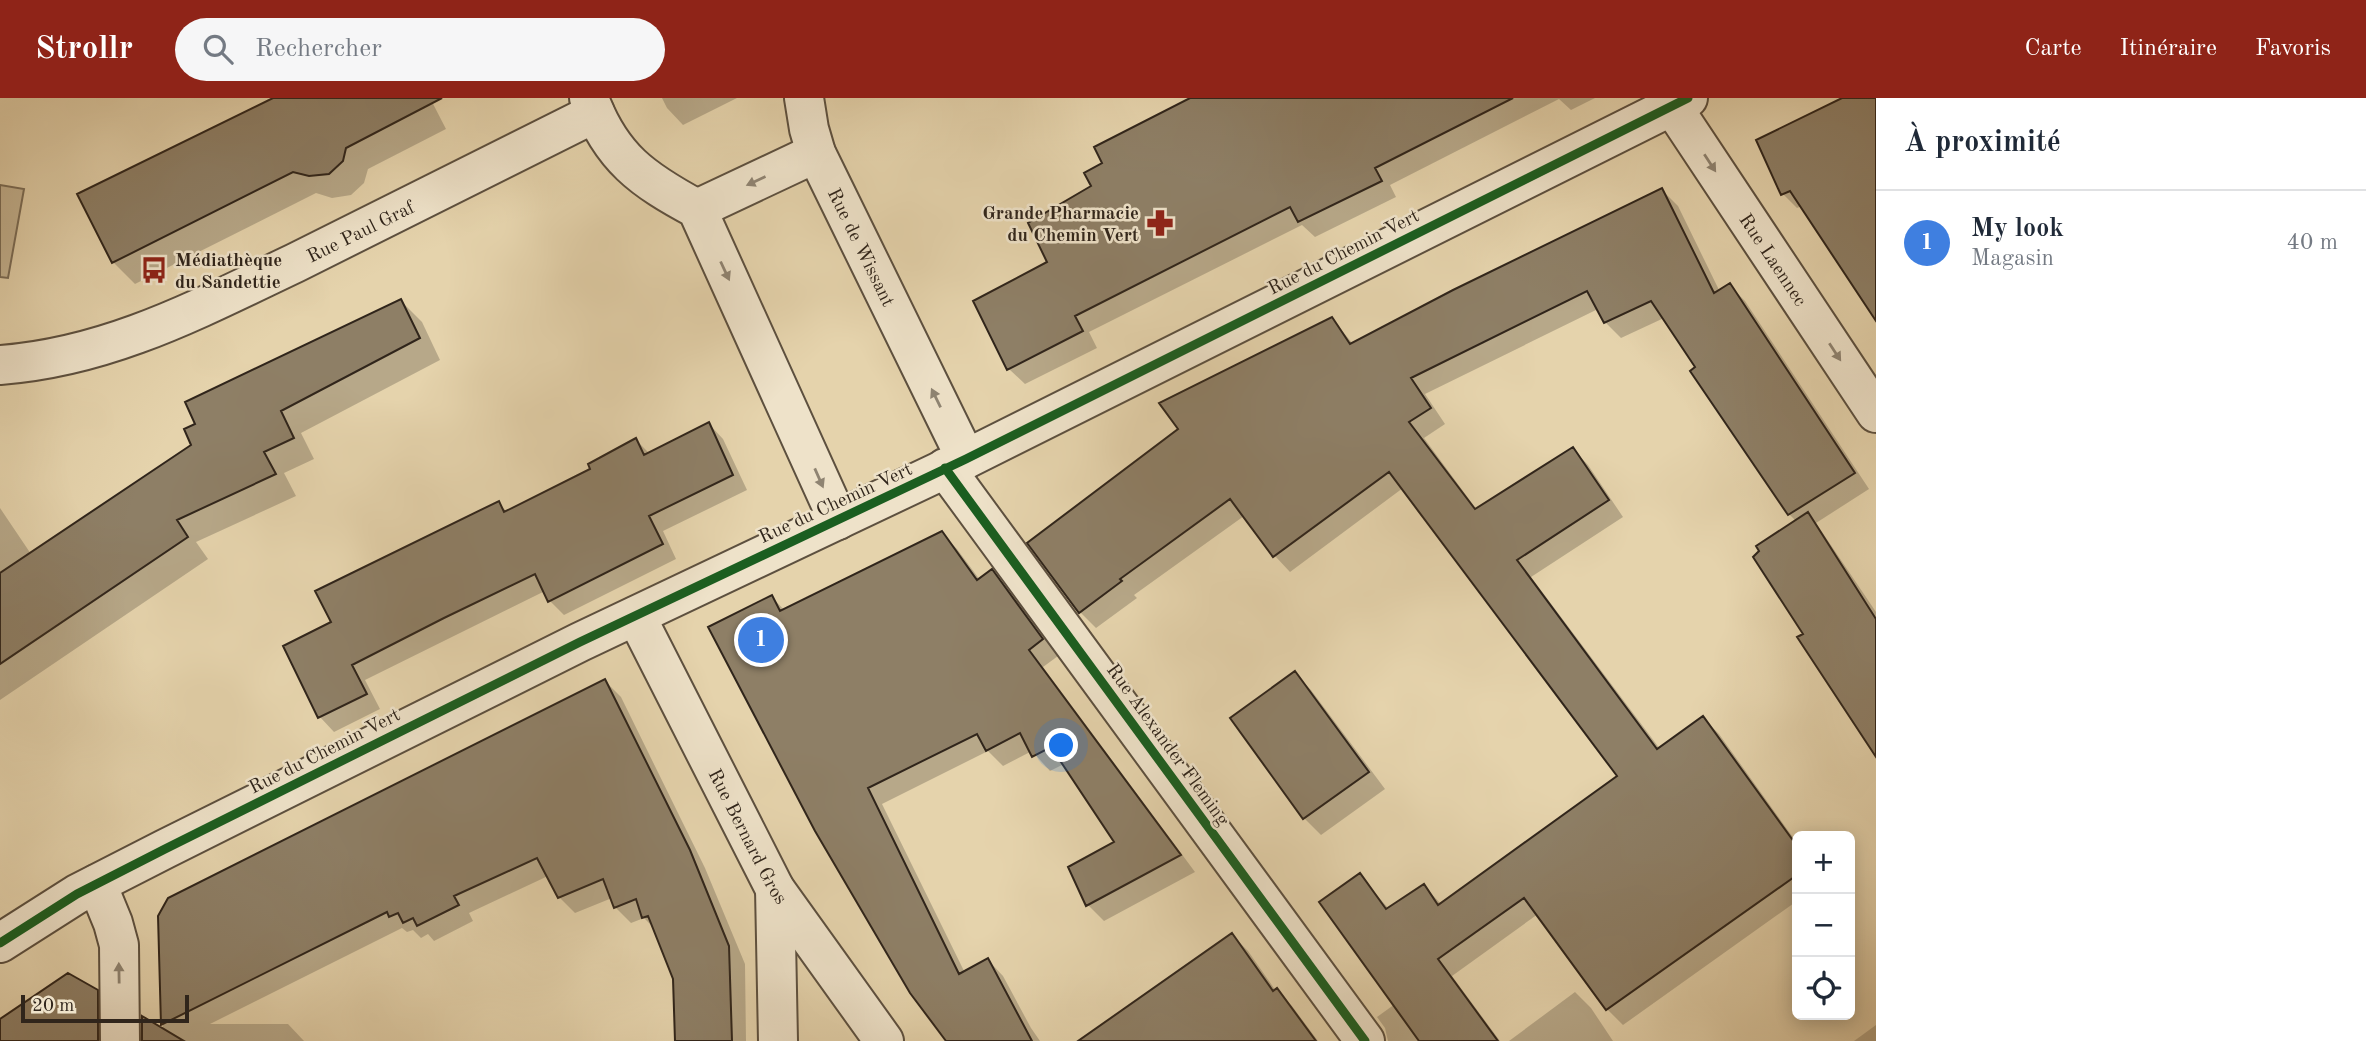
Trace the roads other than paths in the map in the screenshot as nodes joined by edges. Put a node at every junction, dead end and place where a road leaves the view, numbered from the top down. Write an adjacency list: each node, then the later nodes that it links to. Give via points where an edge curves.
1 (804, 98): 4 (street, Rue de Wissant)
2 (1680, 102): 7 (street, Rue Laennec, one-way to 7); 8 (street, Rue du Chemin Vert)
3 (592, 106): 5 (street, via 614,147 640,176); 6 (street, Rue Paul Graf, via 332,245 186,314 94,349)
4 (816, 153): 5 (street, one-way to 5); 8 (street, Rue de Wissant, one-way to 4)
5 (697, 209): 9 (street, one-way to 9)
6 (0, 365)
7 (1876, 414)
8 (956, 464): 9 (street, Rue du Chemin Vert); 17 (street, Rue Alexander Fleming)
9 (838, 520): 10 (street, Rue du Chemin Vert)
10 (636, 616): 11 (street, Rue du Chemin Vert); 12 (street, Rue Bernard Gros)
11 (97, 884): 13 (street, Rue du Chemin Vert); 14 (street, one-way to 11, via 119,945)
12 (775, 889): 15 (street); 16 (street, Rue Bernard Gros)
13 (0, 943)
14 (120, 1041)
15 (778, 1041)
16 (884, 1041)
17 (1364, 1041)

